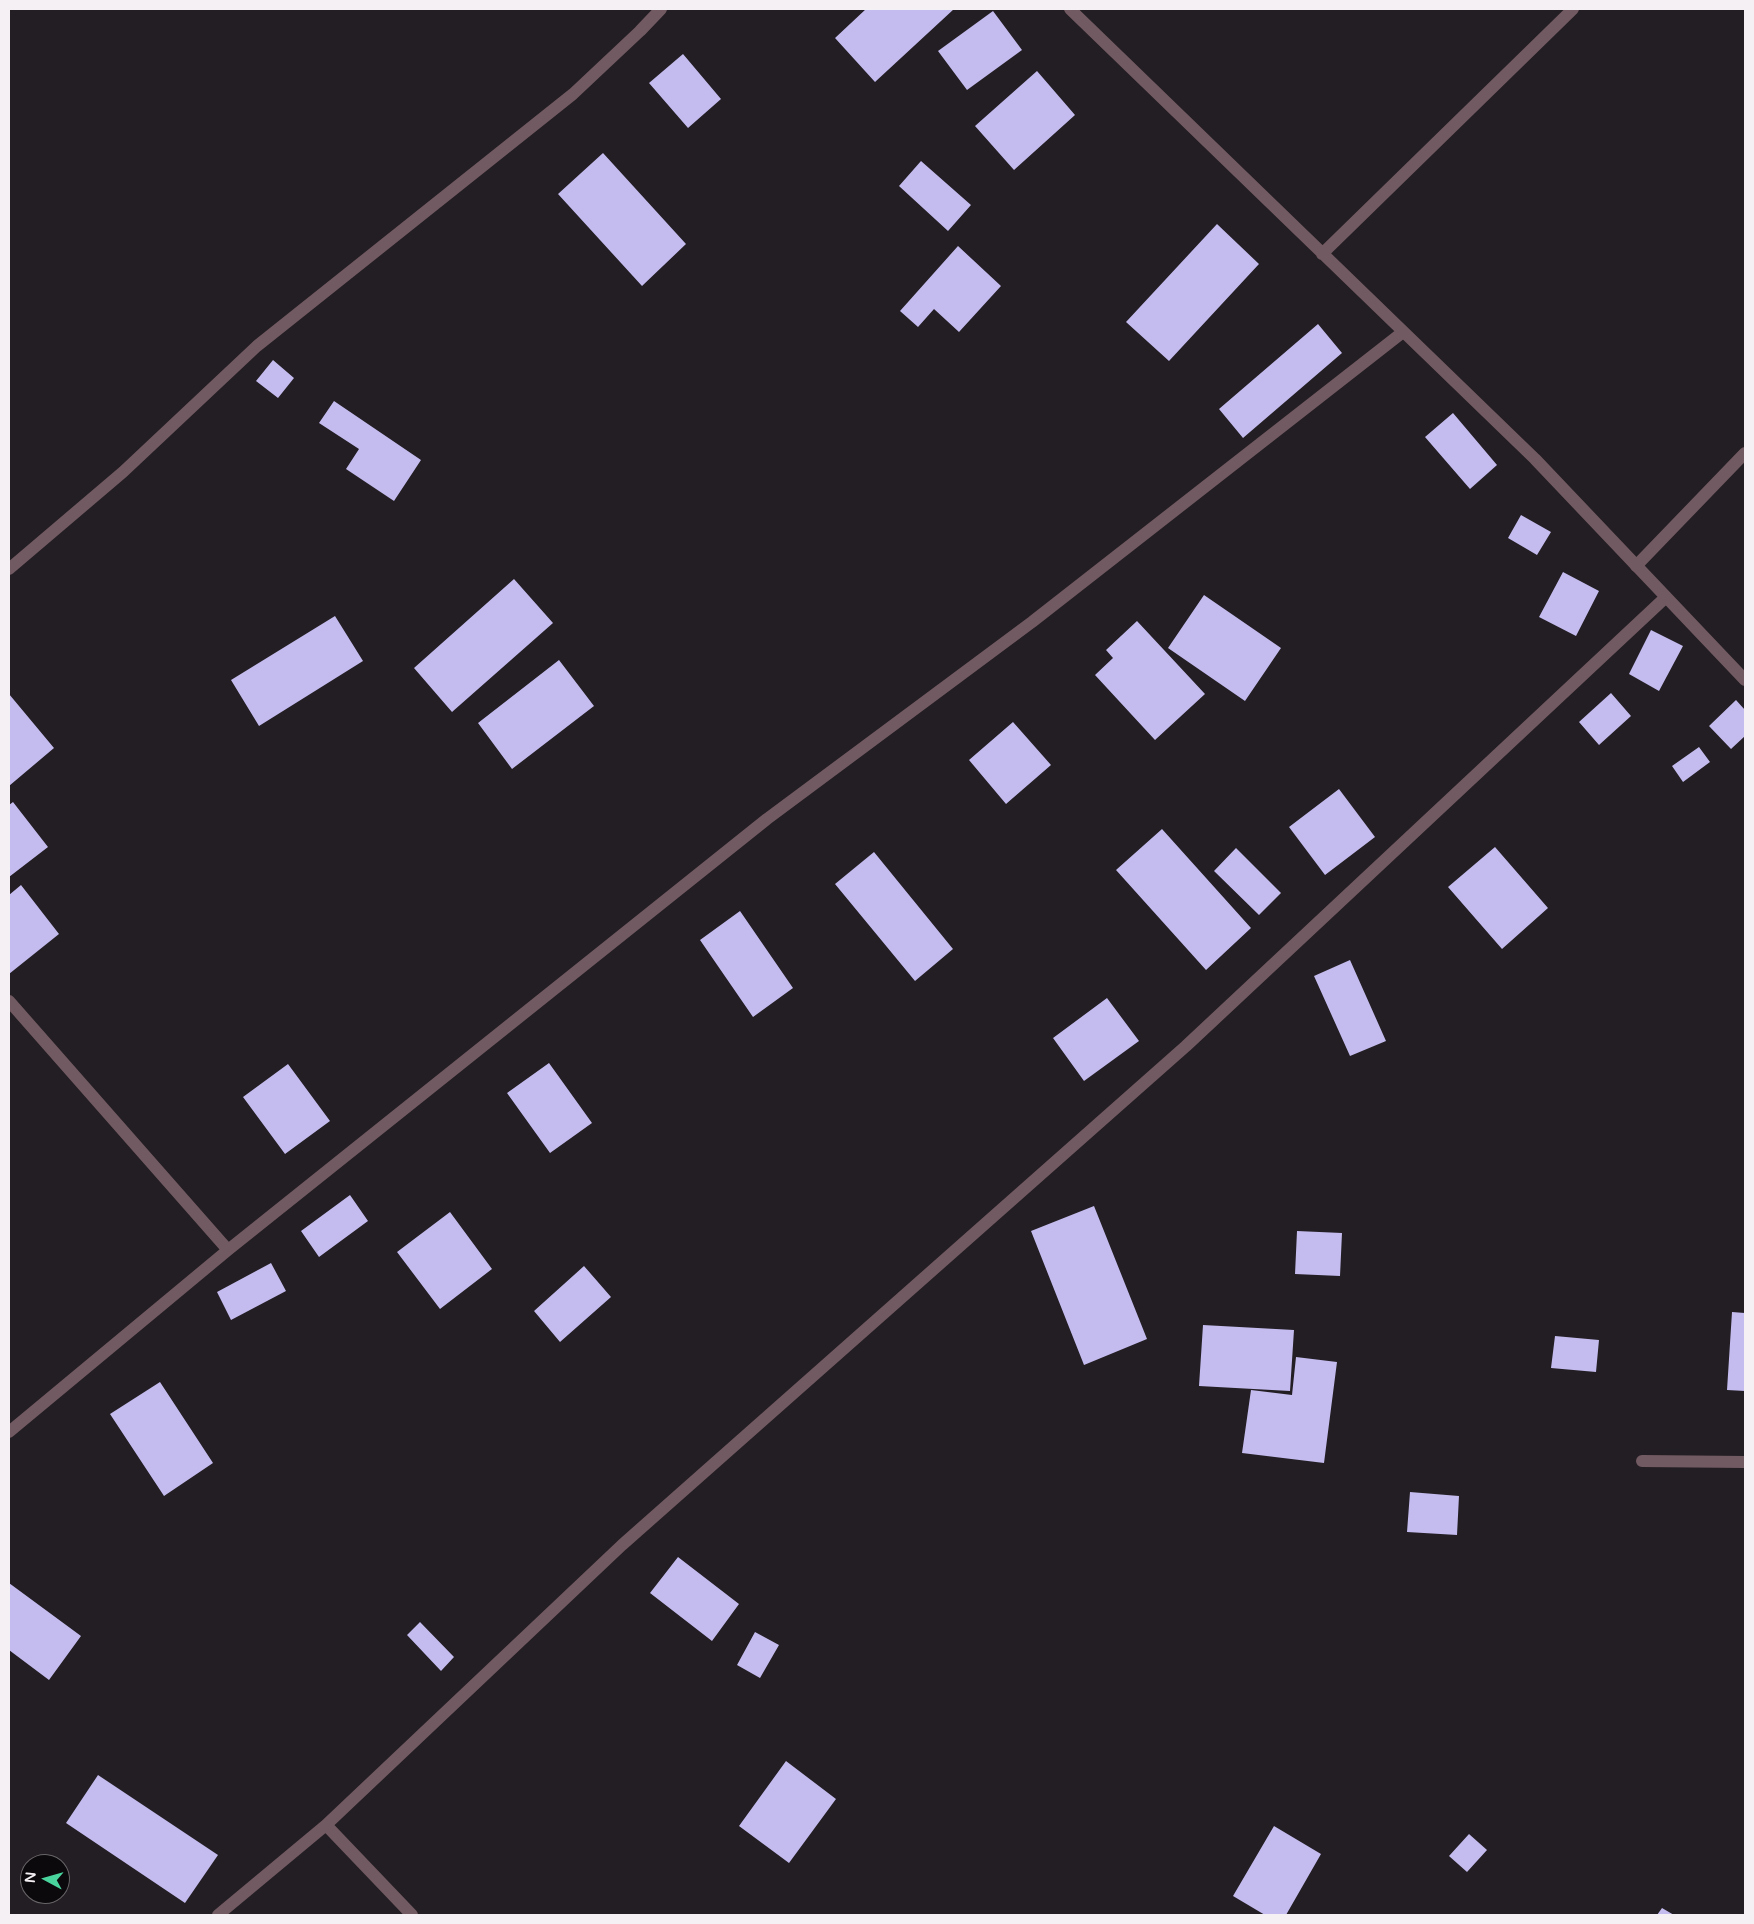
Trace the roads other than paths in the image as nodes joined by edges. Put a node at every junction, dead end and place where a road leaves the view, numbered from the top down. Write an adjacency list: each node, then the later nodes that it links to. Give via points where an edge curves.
1 (661, 9): 8 (street, via 574,94 257,346 122,472)
2 (1070, 9): 4 (street)
3 (1573, 9): 4 (street)
4 (1322, 254): 5 (street)
5 (1403, 332): 7 (street, via 1535,459); 12 (street, via 1032,622 767,819)
6 (1745, 453): 7 (street)
7 (1636, 566): 9 (street)
8 (9, 569)
9 (1666, 597): 10 (street); 16 (street, via 1186,1046 622,1545)
10 (1745, 680)
11 (9, 1001): 12 (street)
12 (228, 1250): 13 (street)
13 (9, 1432)
14 (1642, 1461): 15 (street)
15 (1745, 1462)
16 (326, 1825): 17 (street); 18 (street)
17 (218, 1915)
18 (412, 1915)

